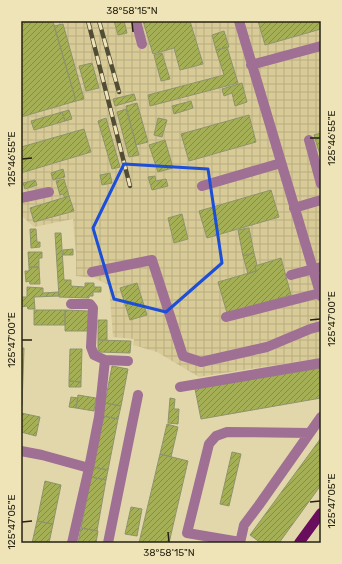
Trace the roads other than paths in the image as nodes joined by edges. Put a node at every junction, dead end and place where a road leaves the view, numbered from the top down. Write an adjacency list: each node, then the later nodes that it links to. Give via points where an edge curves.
1 (136, 21): 3 (lane)
2 (239, 21): 5 (lane)
3 (142, 44)
4 (321, 46): 5 (lane)
5 (251, 65): 7 (lane)
6 (309, 140): 8 (lane)
7 (281, 163): 9 (lane); 13 (lane)
8 (321, 184)
9 (202, 186)
10 (49, 192): 11 (lane)
11 (21, 198)
12 (321, 200): 13 (lane)
13 (294, 208): 14 (lane)
14 (317, 268): 16 (lane); 17 (lane)
15 (92, 272): 20 (lane, via 152,260 183,356 201,362 267,347)
16 (291, 275)
17 (320, 295): 19 (lane)
18 (71, 304): 21 (lane, via 90,304 93,308 91,347 94,355)
19 (226, 317)
20 (321, 326)
21 (105, 360): 22 (lane); 29 (lane, via 99,417)
22 (128, 361)
23 (321, 363): 24 (lane)
24 (180, 387)
25 (138, 395): 32 (lane)
26 (321, 417): 27 (lane)
27 (310, 433): 33 (lane, via 244,525); 33 (lane, via 227,432 216,436 209,444 187,533)
28 (21, 450): 29 (lane)
29 (89, 468): 31 (lane)
30 (321, 513): 34 (main road)
31 (72, 543)
32 (108, 543)
33 (240, 543)
34 (299, 543)

